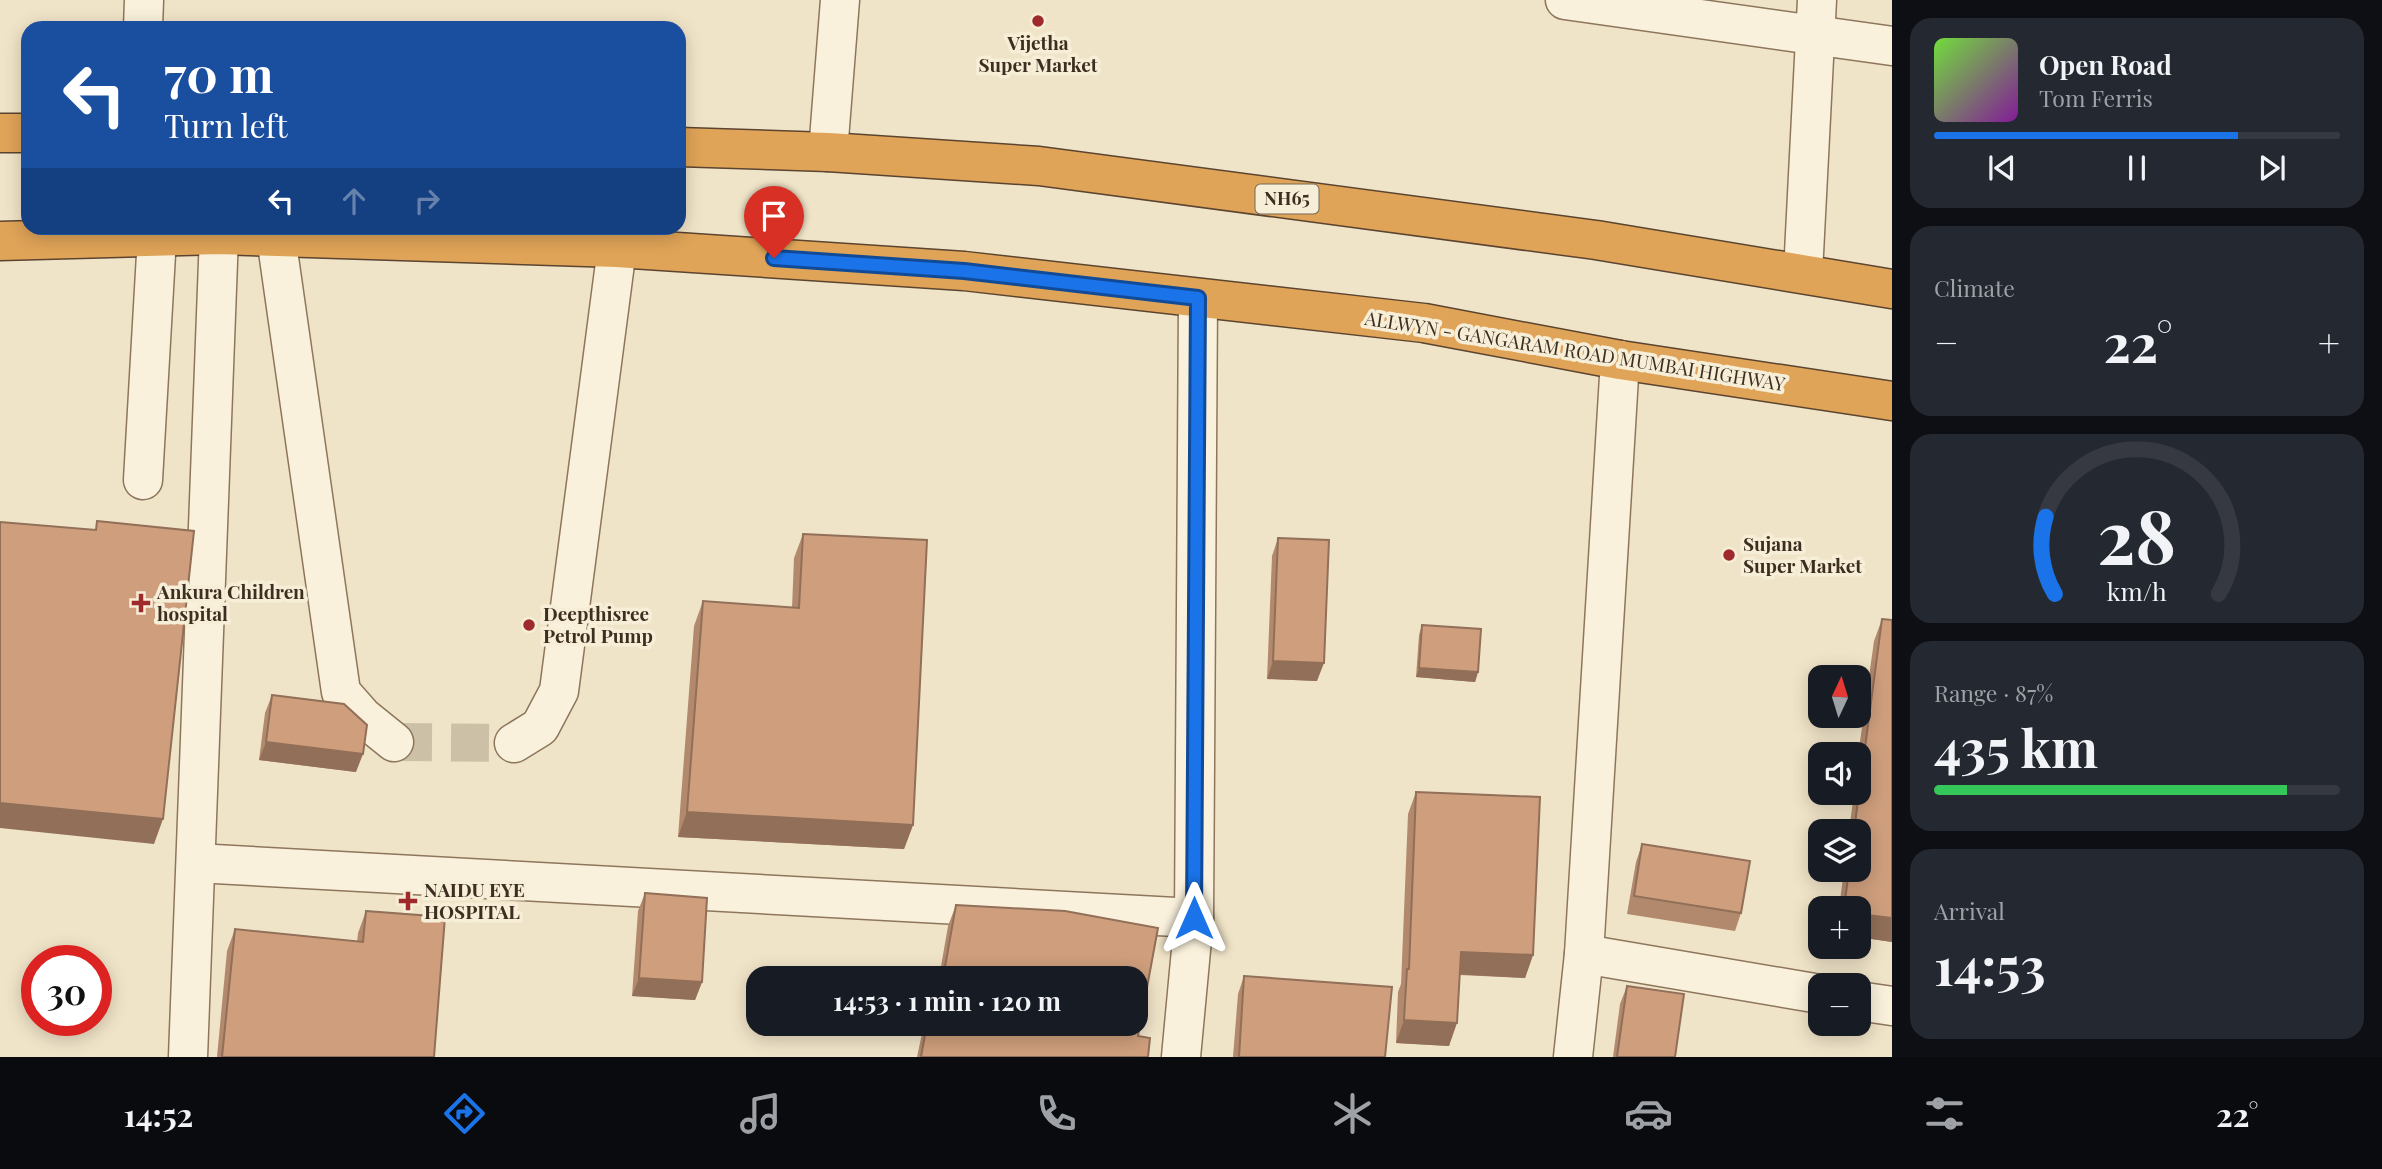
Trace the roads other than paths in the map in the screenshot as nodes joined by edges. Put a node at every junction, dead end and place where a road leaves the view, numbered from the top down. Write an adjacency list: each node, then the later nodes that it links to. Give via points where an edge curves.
1 (144, 0): 5 (street)
2 (840, 0): 10 (street)
3 (1564, 0): 4 (street)
4 (1816, 17): 6 (street); 18 (street)
5 (143, 21)
6 (1892, 46)
7 (0, 133): 8 (highway)
8 (21, 133)
9 (686, 147): 10 (highway, NH65)
10 (828, 152): 18 (highway, NH65, via 1039,166 1595,240)
11 (198, 235): 14 (highway, ALLWYN - GANGARAM ROAD MUMBAI HIGHWAY)
12 (219, 235): 26 (street)
13 (238, 235): 15 (highway, ALLWYN - GANGARAM ROAD MUMBAI HIGHWAY)
14 (157, 237): 16 (highway, ALLWYN - GANGARAM ROAD MUMBAI HIGHWAY); 23 (street)
15 (276, 237): 17 (highway, ALLWYN - GANGARAM ROAD MUMBAI HIGHWAY); 24 (street, via 341,692)
16 (0, 241)
17 (617, 248): 20 (highway, ALLWYN - GANGARAM ROAD MUMBAI HIGHWAY, via 964,271); 25 (street, via 559,691 540,727)
18 (1803, 273): 19 (highway, NH65)
19 (1892, 289)
20 (1198, 298): 21 (highway, ALLWYN - GANGARAM ROAD MUMBAI HIGHWAY, via 1424,323); 27 (street)
21 (1620, 360): 22 (highway, ALLWYN - GANGARAM ROAD MUMBAI HIGHWAY); 28 (street)
22 (1892, 401)
23 (144, 480)
24 (394, 742)
25 (514, 744)
26 (196, 863): 27 (street); 32 (street)
27 (1194, 918): 33 (street)
28 (1584, 954): 29 (street); 34 (street)
29 (1808, 992)
30 (1871, 1003): 31 (street)
31 (1892, 1006)
32 (188, 1057)
33 (1181, 1057)
34 (1573, 1057)

